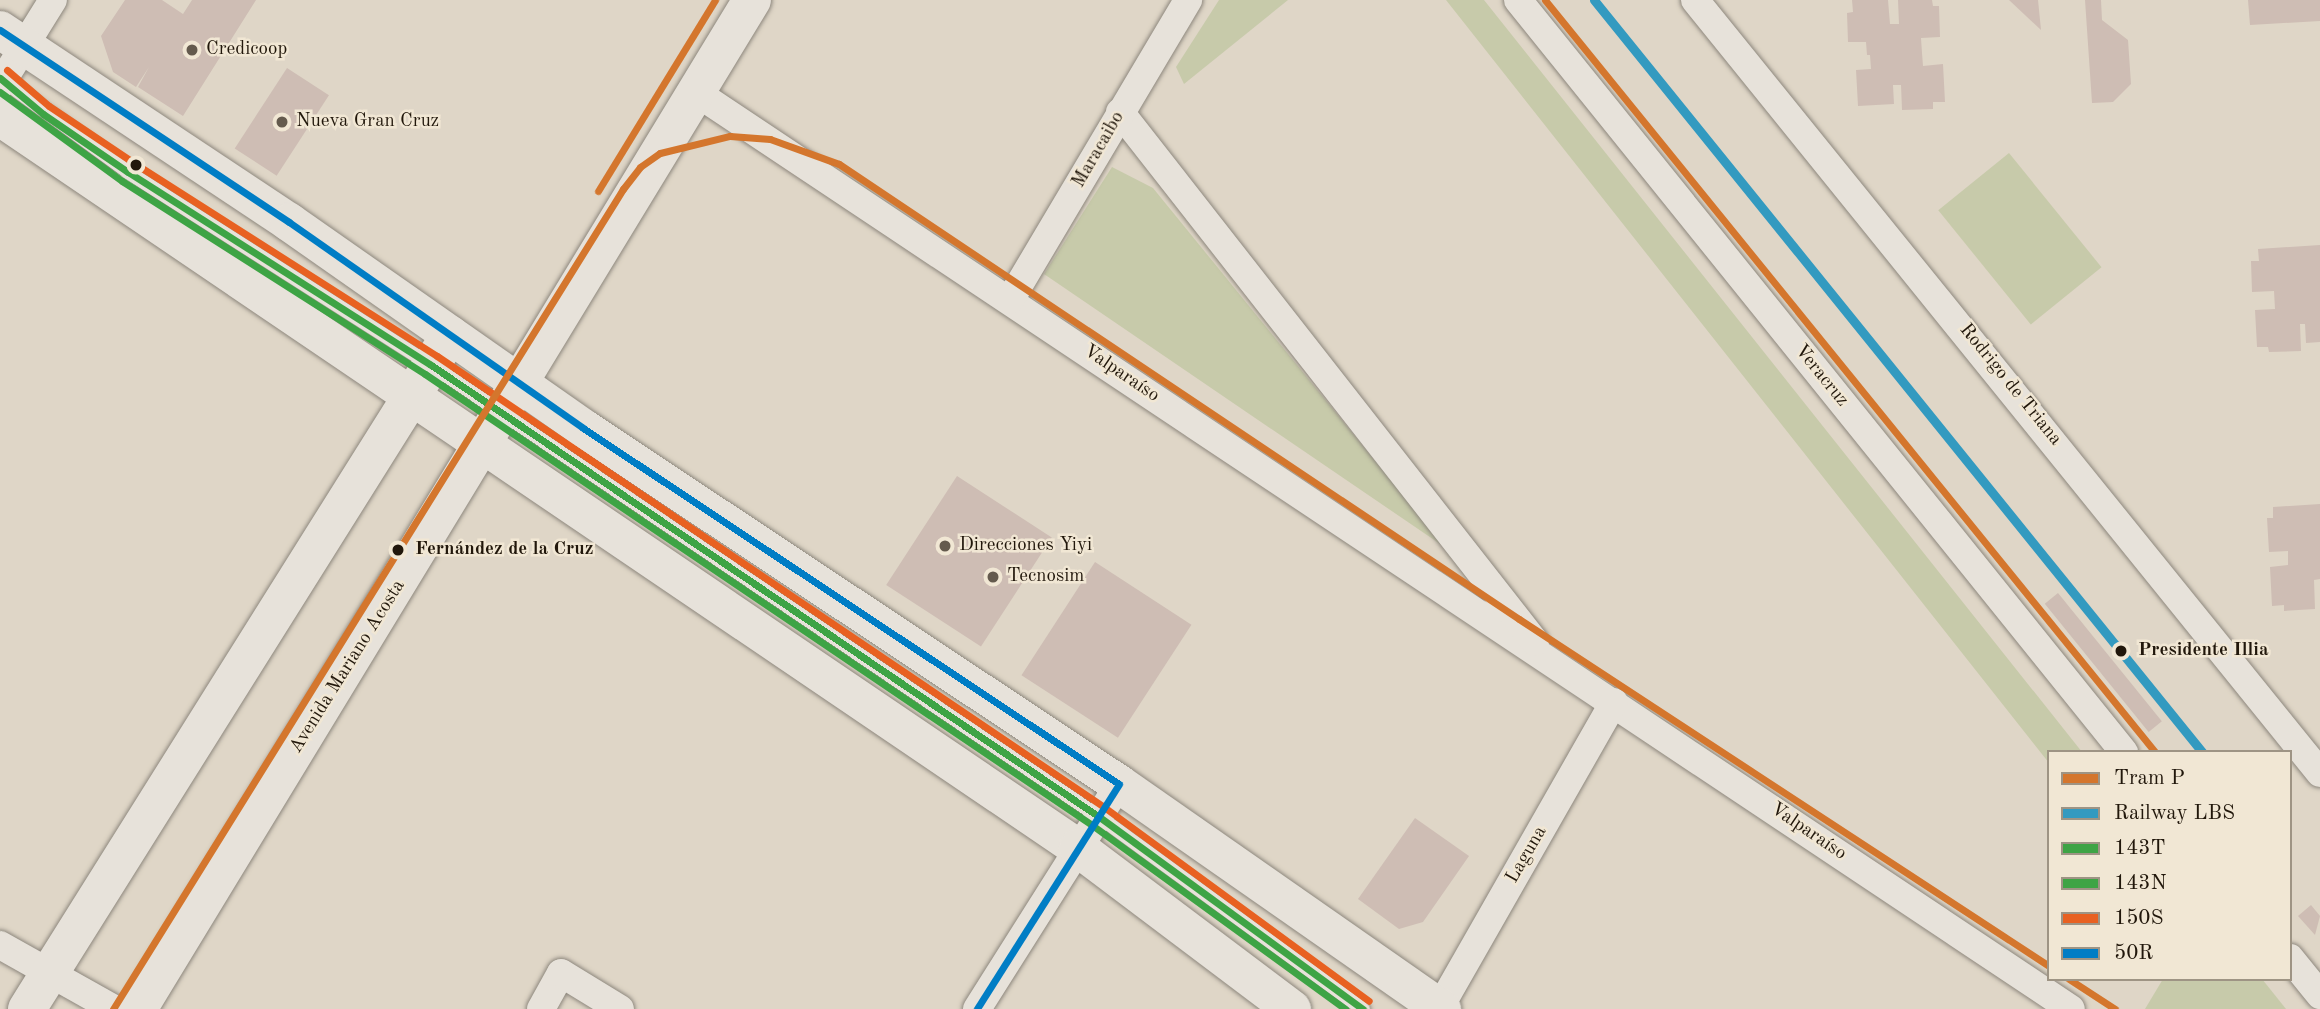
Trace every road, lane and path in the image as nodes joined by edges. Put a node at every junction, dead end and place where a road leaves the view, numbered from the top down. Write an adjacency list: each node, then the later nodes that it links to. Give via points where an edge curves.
1 (53, 0): 6 (street)
2 (752, 0): 8 (main road, Avenida Mariano Acosta)
3 (1188, 0): 9 (street, Maracaibo)
4 (1518, 0): 16 (street, Veracruz)
5 (1695, 0): 17 (street, Rodrigo de Triana)
6 (13, 37): 7 (street); 11 (main road)
7 (1, 90): 11 (lane, via 139,180); 12 (main road)
8 (696, 93): 10 (street, Valparaíso); 13 (main road, Avenida Mariano Acosta)
9 (1121, 112): 10 (street, Maracaibo); 14 (street, Valparaíso)
10 (1010, 300): 14 (street, Valparaíso)
11 (440, 350): 12 (main road); 13 (main road)
12 (409, 398): 13 (main road); 23 (main road)
13 (502, 416): 18 (main road); 19 (lane); 20 (main road); 28 (main road, Avenida Mariano Acosta)
14 (1544, 656): 15 (street, Valparaíso)
15 (1614, 702): 25 (street, Laguna); 34 (street, Valparaíso)
16 (2122, 750)
17 (2320, 773)
18 (1119, 784): 19 (street); 25 (main road)
19 (1098, 816): 20 (street); 33 (lane)
20 (1078, 848): 31 (street); 32 (main road)
21 (0, 945): 23 (street)
22 (2292, 961): 24 (street)
23 (49, 975): 26 (main road); 27 (street)
24 (2320, 996)
25 (1441, 1008)
26 (27, 1009)
27 (114, 1009)
28 (138, 1009)
29 (541, 1009): 30 (street, via 561,973)
30 (620, 1009)
31 (977, 1009)
32 (1292, 1009)
33 (1363, 1009)
34 (2071, 1009)

